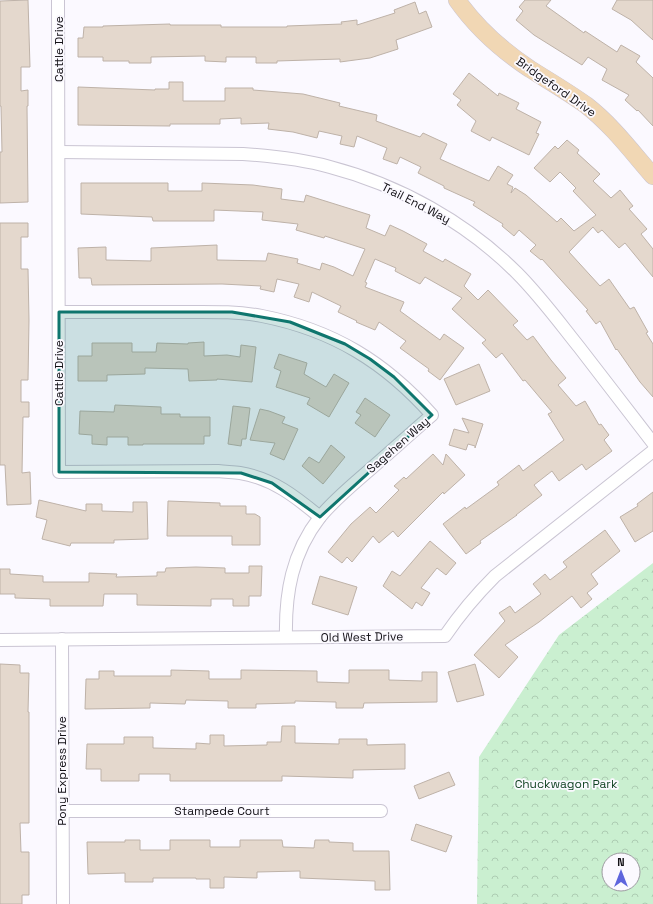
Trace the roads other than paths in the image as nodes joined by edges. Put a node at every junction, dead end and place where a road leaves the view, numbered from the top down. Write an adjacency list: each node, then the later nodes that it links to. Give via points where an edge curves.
1 (58, 0): 3 (street, Cattle Drive)
2 (457, 0): 4 (street, Bridgeford Drive, via 504,50 588,106)
3 (59, 152): 5 (street, Cattle Drive); 6 (street, Trail End Way, via 272,156 329,167 398,191 462,227 518,274 547,306)
4 (653, 176)
5 (59, 312): 8 (street, Cattle Drive, via 59,472 241,473 272,483 292,494); 8 (street, Sagehen Way, via 232,312 261,316 290,322 338,341 370,359 394,377 432,415)
6 (653, 443)
7 (653, 451): 9 (street, Old West Drive, via 495,576 475,596 445,636)
8 (320, 517): 9 (street, Sagehen Way, via 301,548 293,569 285,613)
9 (286, 637): 10 (street, Old West Drive)
10 (62, 639): 11 (street, Old West Drive); 12 (street, Pony Express Drive)
11 (0, 640)
12 (63, 812): 13 (street, Stampede Court); 14 (street, Pony Express Drive)
13 (381, 812)
14 (63, 904)

